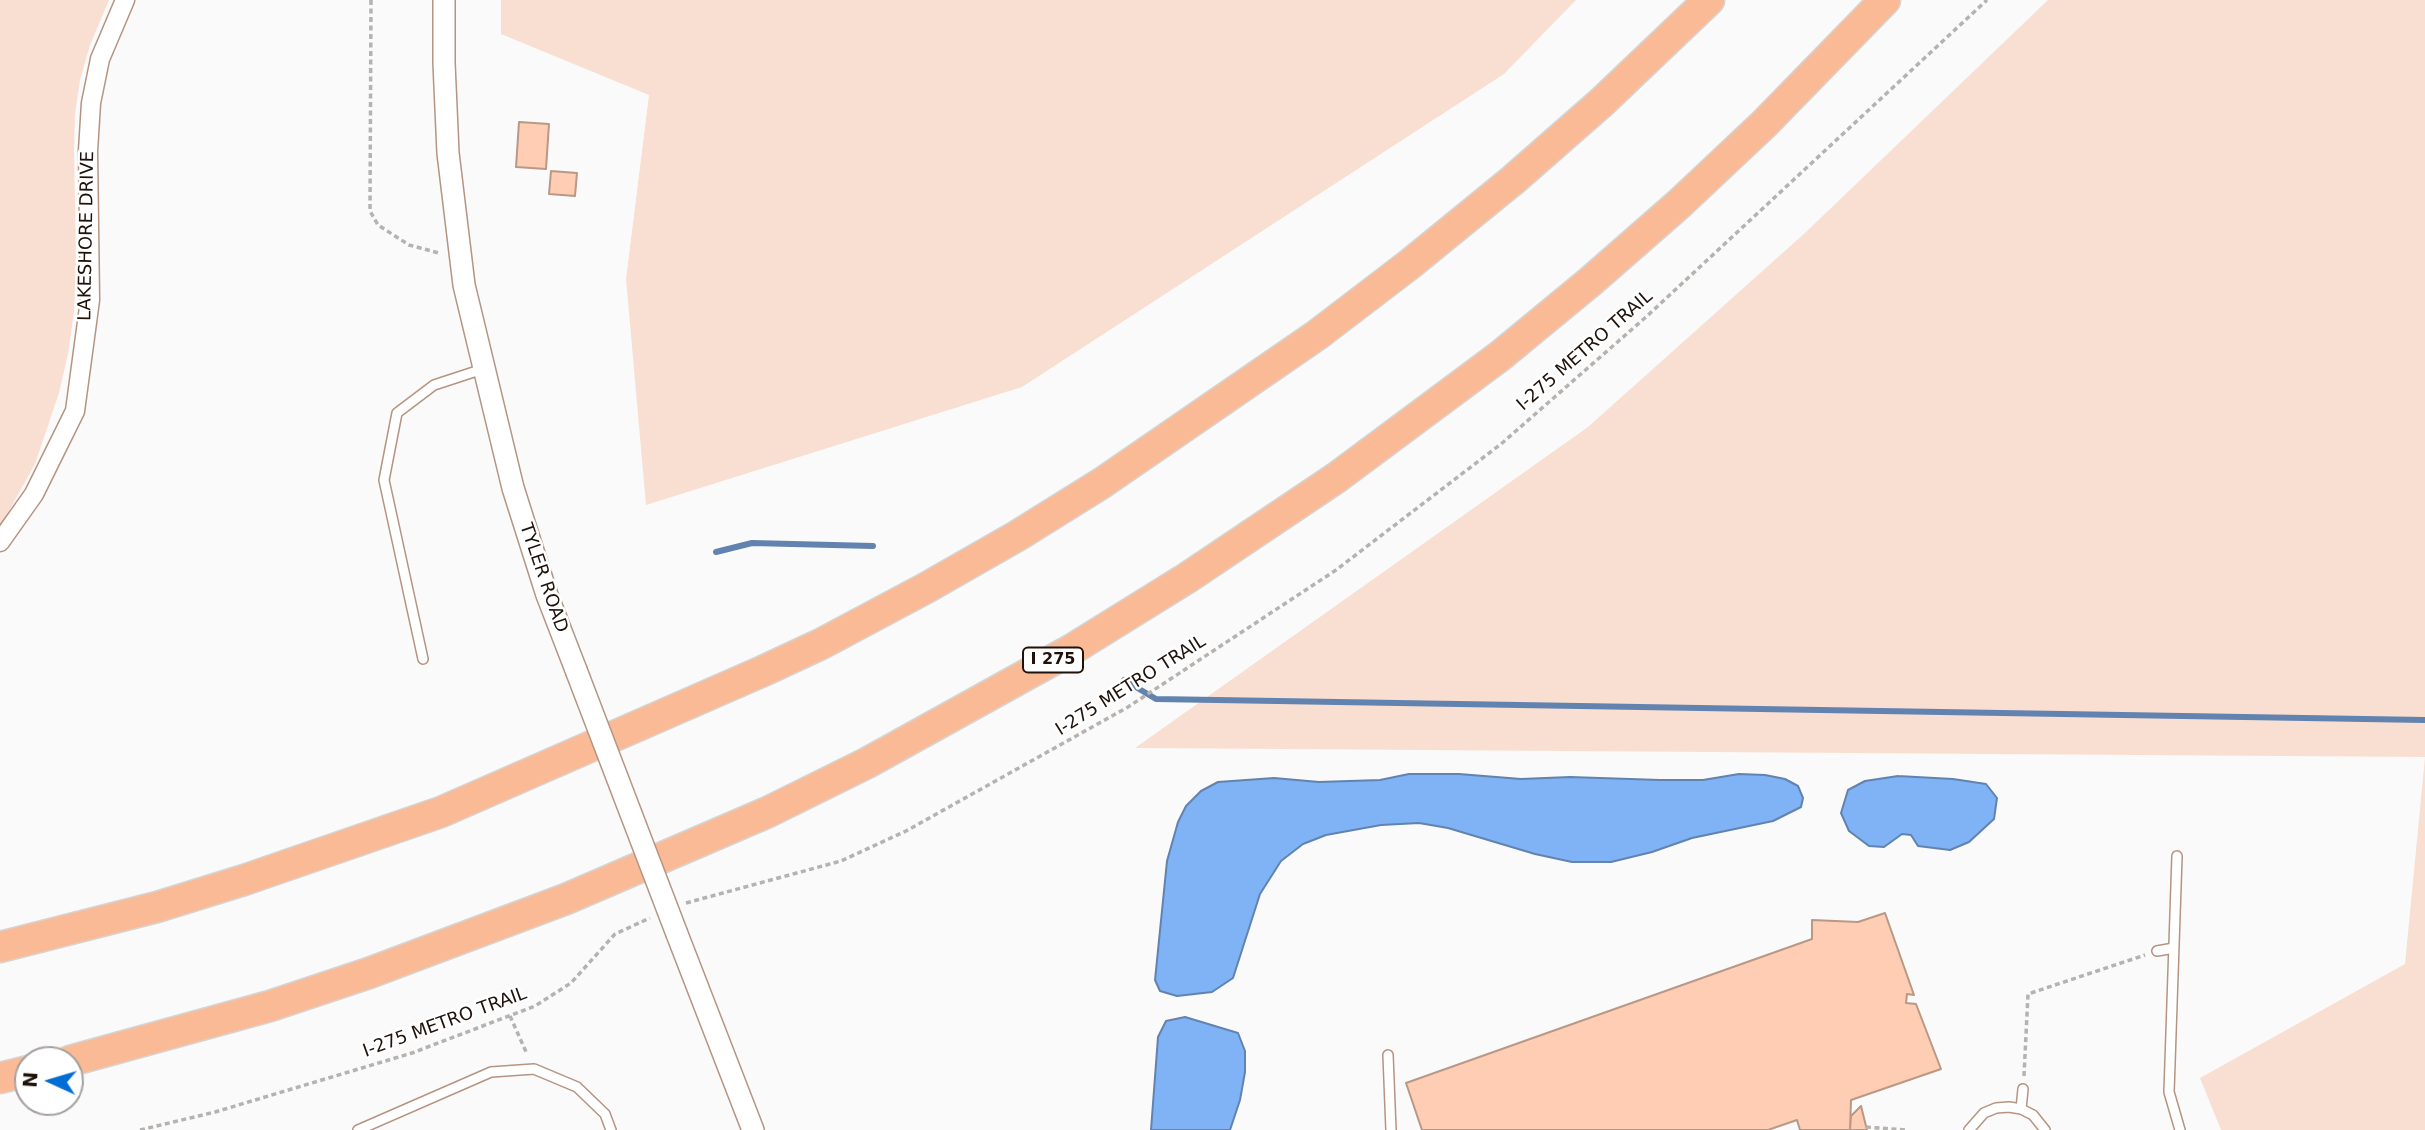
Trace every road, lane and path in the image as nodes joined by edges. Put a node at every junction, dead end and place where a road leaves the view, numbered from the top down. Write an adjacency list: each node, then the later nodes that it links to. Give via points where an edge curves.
1 (125, 0): 9 (street, LAKESHORE DRIVE, via 100,59 91,103 90,300 75,411 34,494)
2 (371, 0): 7 (path, via 370,211 378,225 409,245)
3 (444, 0): 7 (street, TYLER ROAD, via 448,153)
4 (1709, 0): 14 (highway, via 1513,180 1317,335 1102,483 926,588 763,671 441,812 244,880)
5 (1885, 0): 19 (highway, I 275, via 1679,204 1500,356 1336,478 1071,650 805,794 566,899 282,1002)
6 (1987, 0): 12 (path, I-275 METRO TRAIL, via 1646,317 1501,444 1336,570 1128,707 906,831 841,861)
7 (460, 259): 8 (street, TYLER ROAD)
8 (483, 369): 10 (lane, via 434,385 397,412 384,480); 27 (street, TYLER ROAD, bridge, via 513,488 547,595)
9 (0, 542)
10 (423, 659)
11 (2177, 856): 15 (lane)
12 (683, 904)
13 (660, 914): 17 (path, I-275 METRO TRAIL, via 615,934 571,984)
14 (0, 947)
15 (2174, 948): 16 (lane); 32 (lane, via 2169,1092)
16 (2157, 951): 21 (path, via 2028,994)
17 (510, 1016): 20 (path); 24 (path, I-275 METRO TRAIL, via 412,1053)
18 (1388, 1055): 28 (lane)
19 (84, 1057)
20 (534, 1069): 25 (lane, via 491,1072); 26 (lane, via 577,1087 605,1114)
21 (2024, 1089): 22 (lane)
22 (2021, 1109): 30 (lane, via 1996,1108 1984,1113); 31 (lane)
23 (1866, 1127): 29 (path)
24 (140, 1130)
25 (358, 1130)
26 (611, 1130)
27 (752, 1130)
28 (1391, 1130)
29 (1906, 1130)
30 (1969, 1130)
31 (2045, 1130)
32 (2180, 1130)

